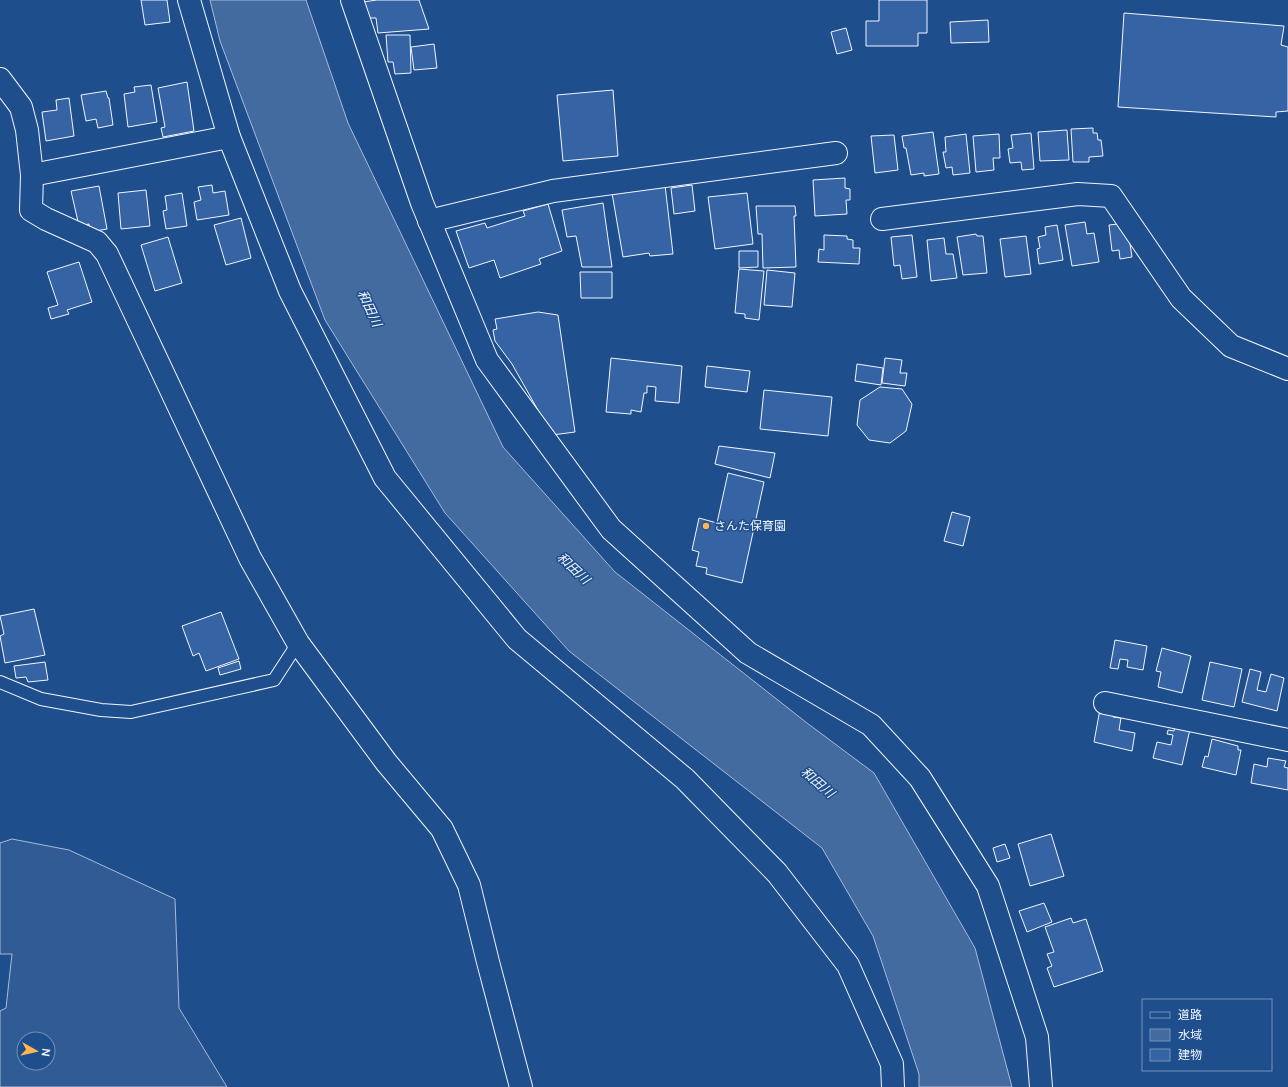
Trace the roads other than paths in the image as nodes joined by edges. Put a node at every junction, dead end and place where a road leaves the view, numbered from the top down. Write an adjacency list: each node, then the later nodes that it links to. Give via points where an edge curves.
1 (189, 0): 4 (street)
2 (352, 0): 8 (street)
3 (0, 79): 6 (street, via 21,107 27,130)
4 (229, 137): 6 (street); 15 (street, via 290,291 385,478 517,639 685,779 777,873 848,965 892,1064)
5 (836, 153): 8 (street, via 553,192)
6 (32, 175): 10 (street, via 31,210 97,242 107,254 250,558)
7 (882, 219): 9 (street, via 1078,194 1111,196 1181,298 1231,346)
8 (429, 221): 16 (street, via 486,360 611,529 748,653 871,725 920,778 988,886 1037,1037)
9 (1288, 369)
10 (298, 643): 11 (lane, via 274,680 131,712 101,710 41,699); 14 (street, via 386,762 442,829 469,885)
11 (0, 682)
12 (1105, 703): 13 (street)
13 (1288, 740)
14 (521, 1087)
15 (894, 1087)
16 (1041, 1087)

